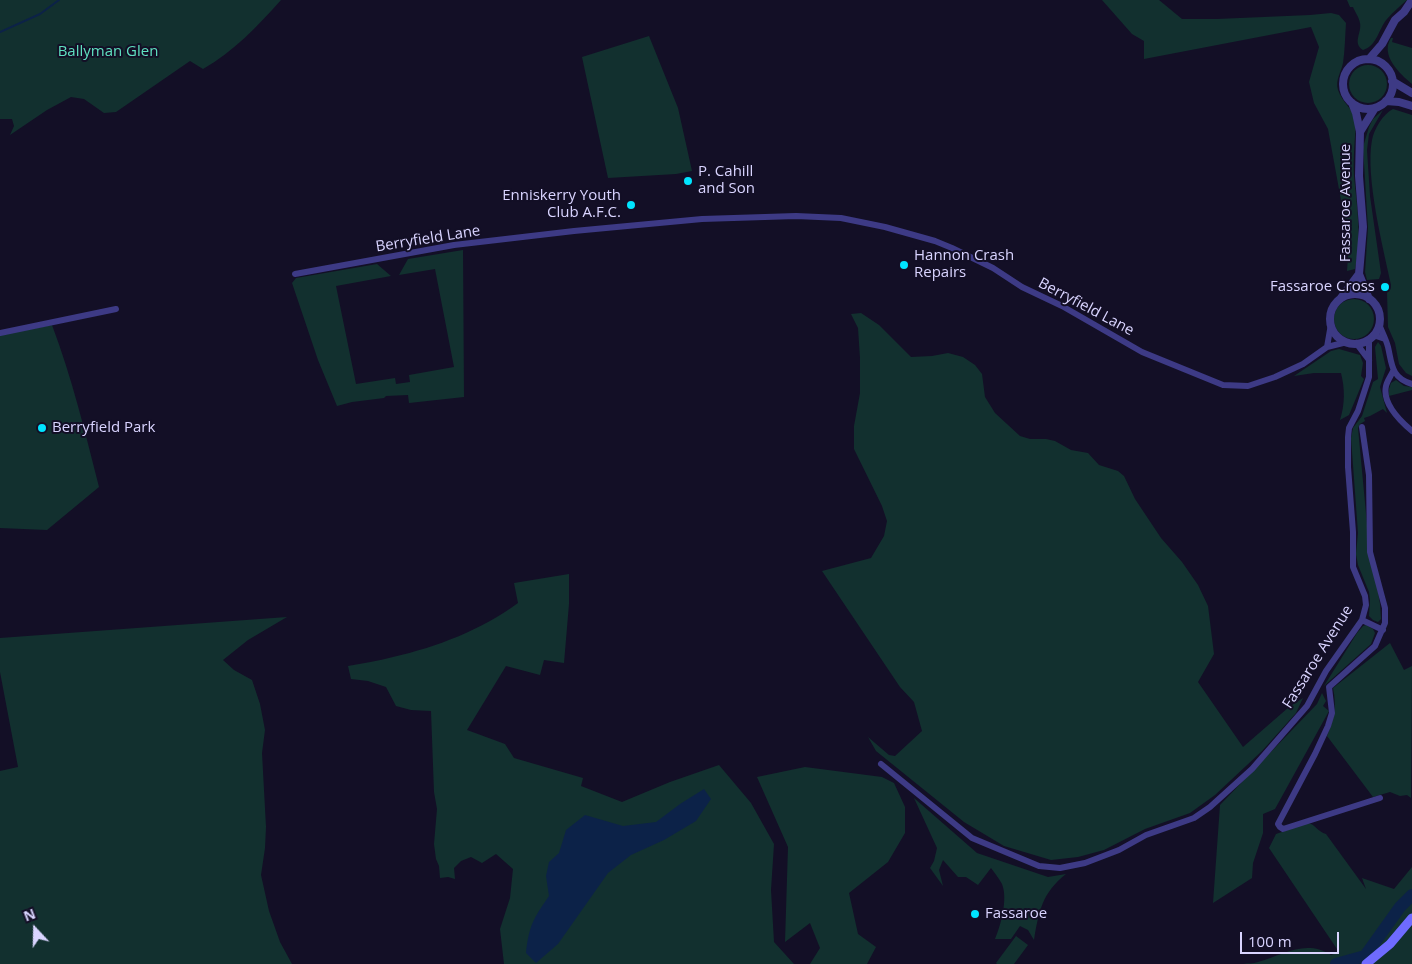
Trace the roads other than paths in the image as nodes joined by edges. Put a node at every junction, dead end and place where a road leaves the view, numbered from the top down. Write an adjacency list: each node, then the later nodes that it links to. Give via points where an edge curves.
1 (1412, 0): 2 (street, via 1395,20)
2 (1382, 44): 3 (street); 4 (street)
3 (1369, 59): 4 (street); 8 (street, via 1355,63 1344,77 1344,91)
4 (1383, 65): 5 (street)
5 (1392, 81): 6 (street); 7 (street)
6 (1412, 93)
7 (1386, 101): 9 (street); 10 (street)
8 (1352, 103): 10 (street, via 1366,109); 11 (street, Fassaroe Avenue)
9 (1412, 106)
10 (1375, 108): 11 (street)
11 (1360, 132): 13 (street, Fassaroe Avenue, via 1363,227)
12 (295, 274): 24 (street, Berryfield Lane, via 454,246 574,231 702,219 841,218 886,227 952,248 1142,352 1223,385 1248,386 1275,377 1304,364)
13 (1359, 274): 14 (street); 15 (street)
14 (1340, 299): 15 (street, via 1354,294); 17 (street, via 1331,311)
15 (1369, 299): 18 (street, via 1378,310)
16 (116, 309): 19 (street)
17 (1330, 324): 22 (street, via 1339,338); 24 (street)
18 (1379, 324): 20 (street); 21 (street)
19 (0, 333)
20 (1371, 337): 21 (street); 23 (street); 25 (street, Fassaroe Avenue)
21 (1385, 339): 26 (street)
22 (1347, 342): 23 (street); 24 (street, Berryfield Lane)
23 (1356, 344): 25 (street)
24 (1327, 346)
25 (1369, 360): 30 (street, Fassaroe Avenue, via 1369,377 1348,437 1352,559 1365,596)
26 (1393, 371): 27 (street); 29 (street, via 1386,386 1386,396 1401,422)
27 (1412, 384)
28 (1362, 427): 31 (street, via 1369,475 1370,552 1385,608)
29 (1412, 431)
30 (1362, 620): 31 (street); 32 (street, Fassaroe Avenue, via 1307,706 1252,769 1210,806 1194,818 1085,862 1060,868 1039,866 972,838)
31 (1383, 630): 33 (street, via 1375,646 1329,687 1332,713 1328,726 1278,824 1283,829)
32 (881, 764)
33 (1380, 798)
34 (1412, 918): 35 (main road, via 1390,944)
35 (1366, 964)

